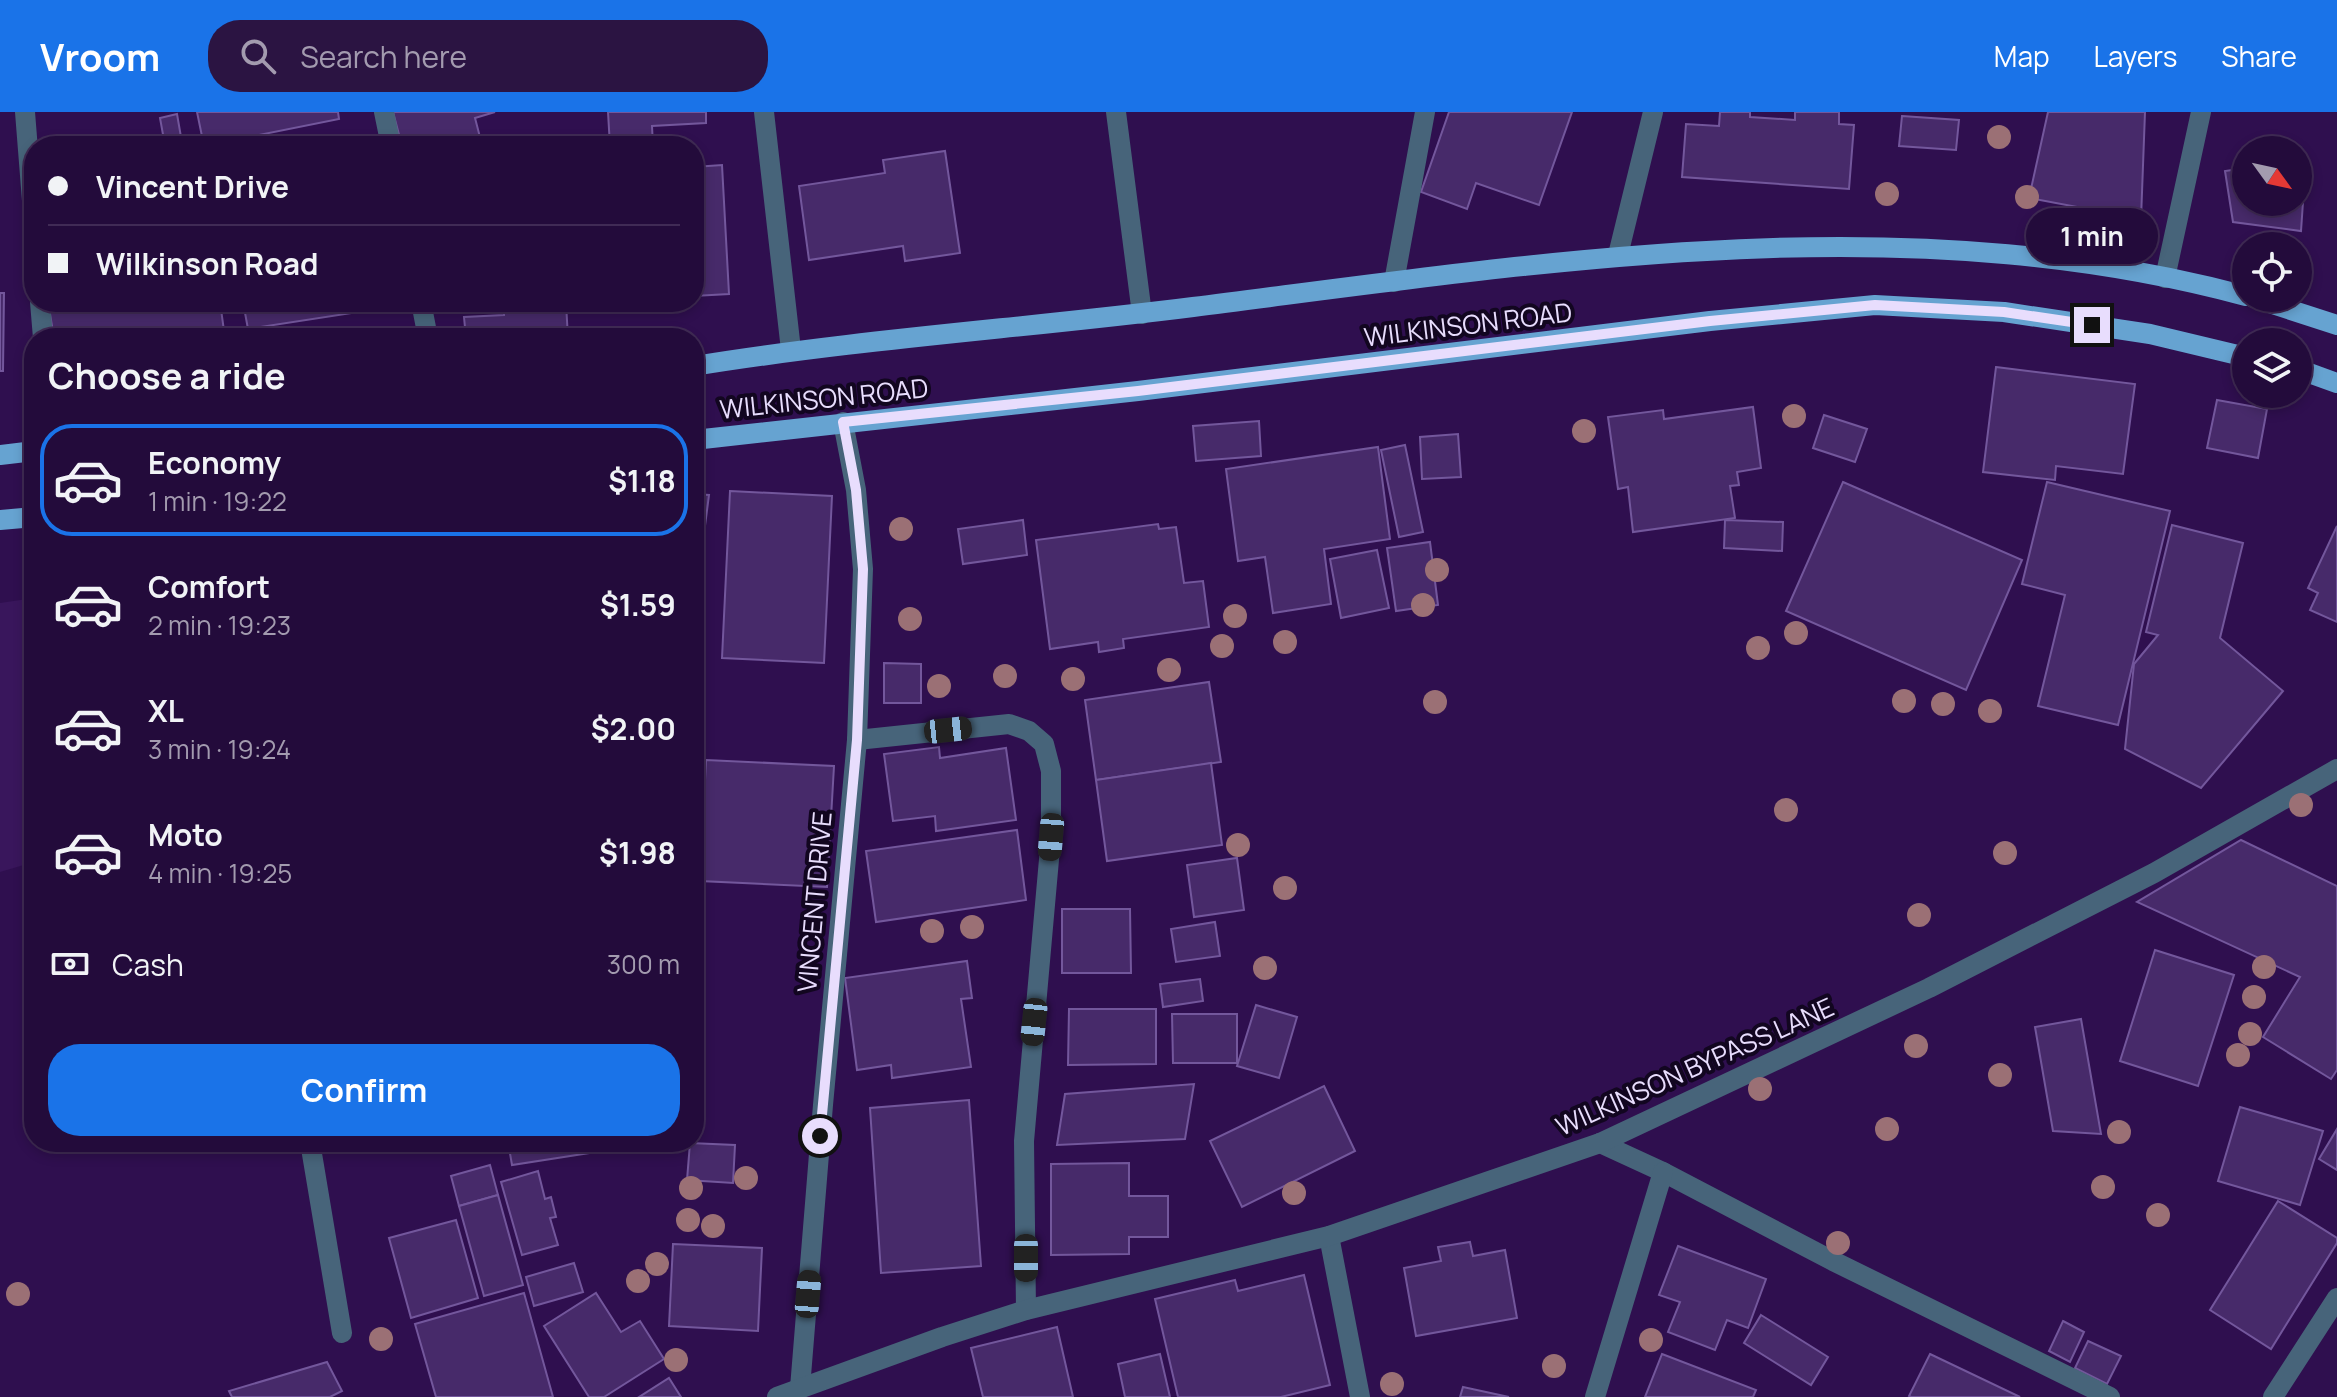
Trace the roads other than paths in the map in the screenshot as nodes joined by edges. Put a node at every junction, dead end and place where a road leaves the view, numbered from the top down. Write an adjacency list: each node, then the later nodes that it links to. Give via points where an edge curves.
1 (25, 112): 8 (street)
2 (384, 112): 9 (street)
3 (764, 112): 17 (street)
4 (1116, 112): 15 (street)
5 (1425, 112): 12 (street)
6 (1653, 112): 10 (street)
7 (2201, 112): 11 (street)
8 (27, 136)
9 (389, 136)
10 (1618, 255): 11 (main road, WILKINSON ROAD, via 1854,245 2049,257); 12 (main road, WILKINSON ROAD)
11 (2165, 278): 13 (main road, WILKINSON ROAD)
12 (1394, 282): 15 (main road, WILKINSON ROAD)
13 (2232, 293)
14 (2297, 312): 16 (main road)
15 (1142, 314): 17 (main road, WILKINSON ROAD)
16 (2337, 325)
17 (791, 350): 19 (main road, WILKINSON ROAD)
18 (2232, 354): 22 (main road, WILKINSON ROAD, via 2150,334 2004,312 1875,305)
19 (704, 364)
20 (2312, 374): 21 (main road)
21 (2337, 383)
22 (843, 422): 23 (main road, WILKINSON ROAD); 28 (street, VINCENT DRIVE, via 863,569)
23 (704, 439)
24 (24, 452): 25 (main road)
25 (0, 455)
26 (24, 518): 27 (main road)
27 (0, 520)
28 (857, 740): 35 (street, via 1009,724 1044,744 1051,771 1051,837 1024,1141); 37 (street, VINCENT DRIVE)
29 (2337, 769): 30 (street, WILKINSON BYPASS LANE, via 2154,873 1943,981)
30 (1600, 1143): 32 (street); 33 (street, WILKINSON BYPASS LANE)
31 (312, 1152): 36 (street)
32 (1663, 1172): 40 (street); 41 (street)
33 (1329, 1236): 35 (street, WILKINSON BYPASS LANE); 39 (street)
34 (2337, 1298): 42 (street)
35 (1026, 1310): 37 (street, WILKINSON BYPASS LANE)
36 (342, 1333)
37 (800, 1388): 38 (street, WILKINSON BYPASS LANE)
38 (777, 1397)
39 (1360, 1397)
40 (1595, 1397)
41 (2110, 1397)
42 (2273, 1397)

